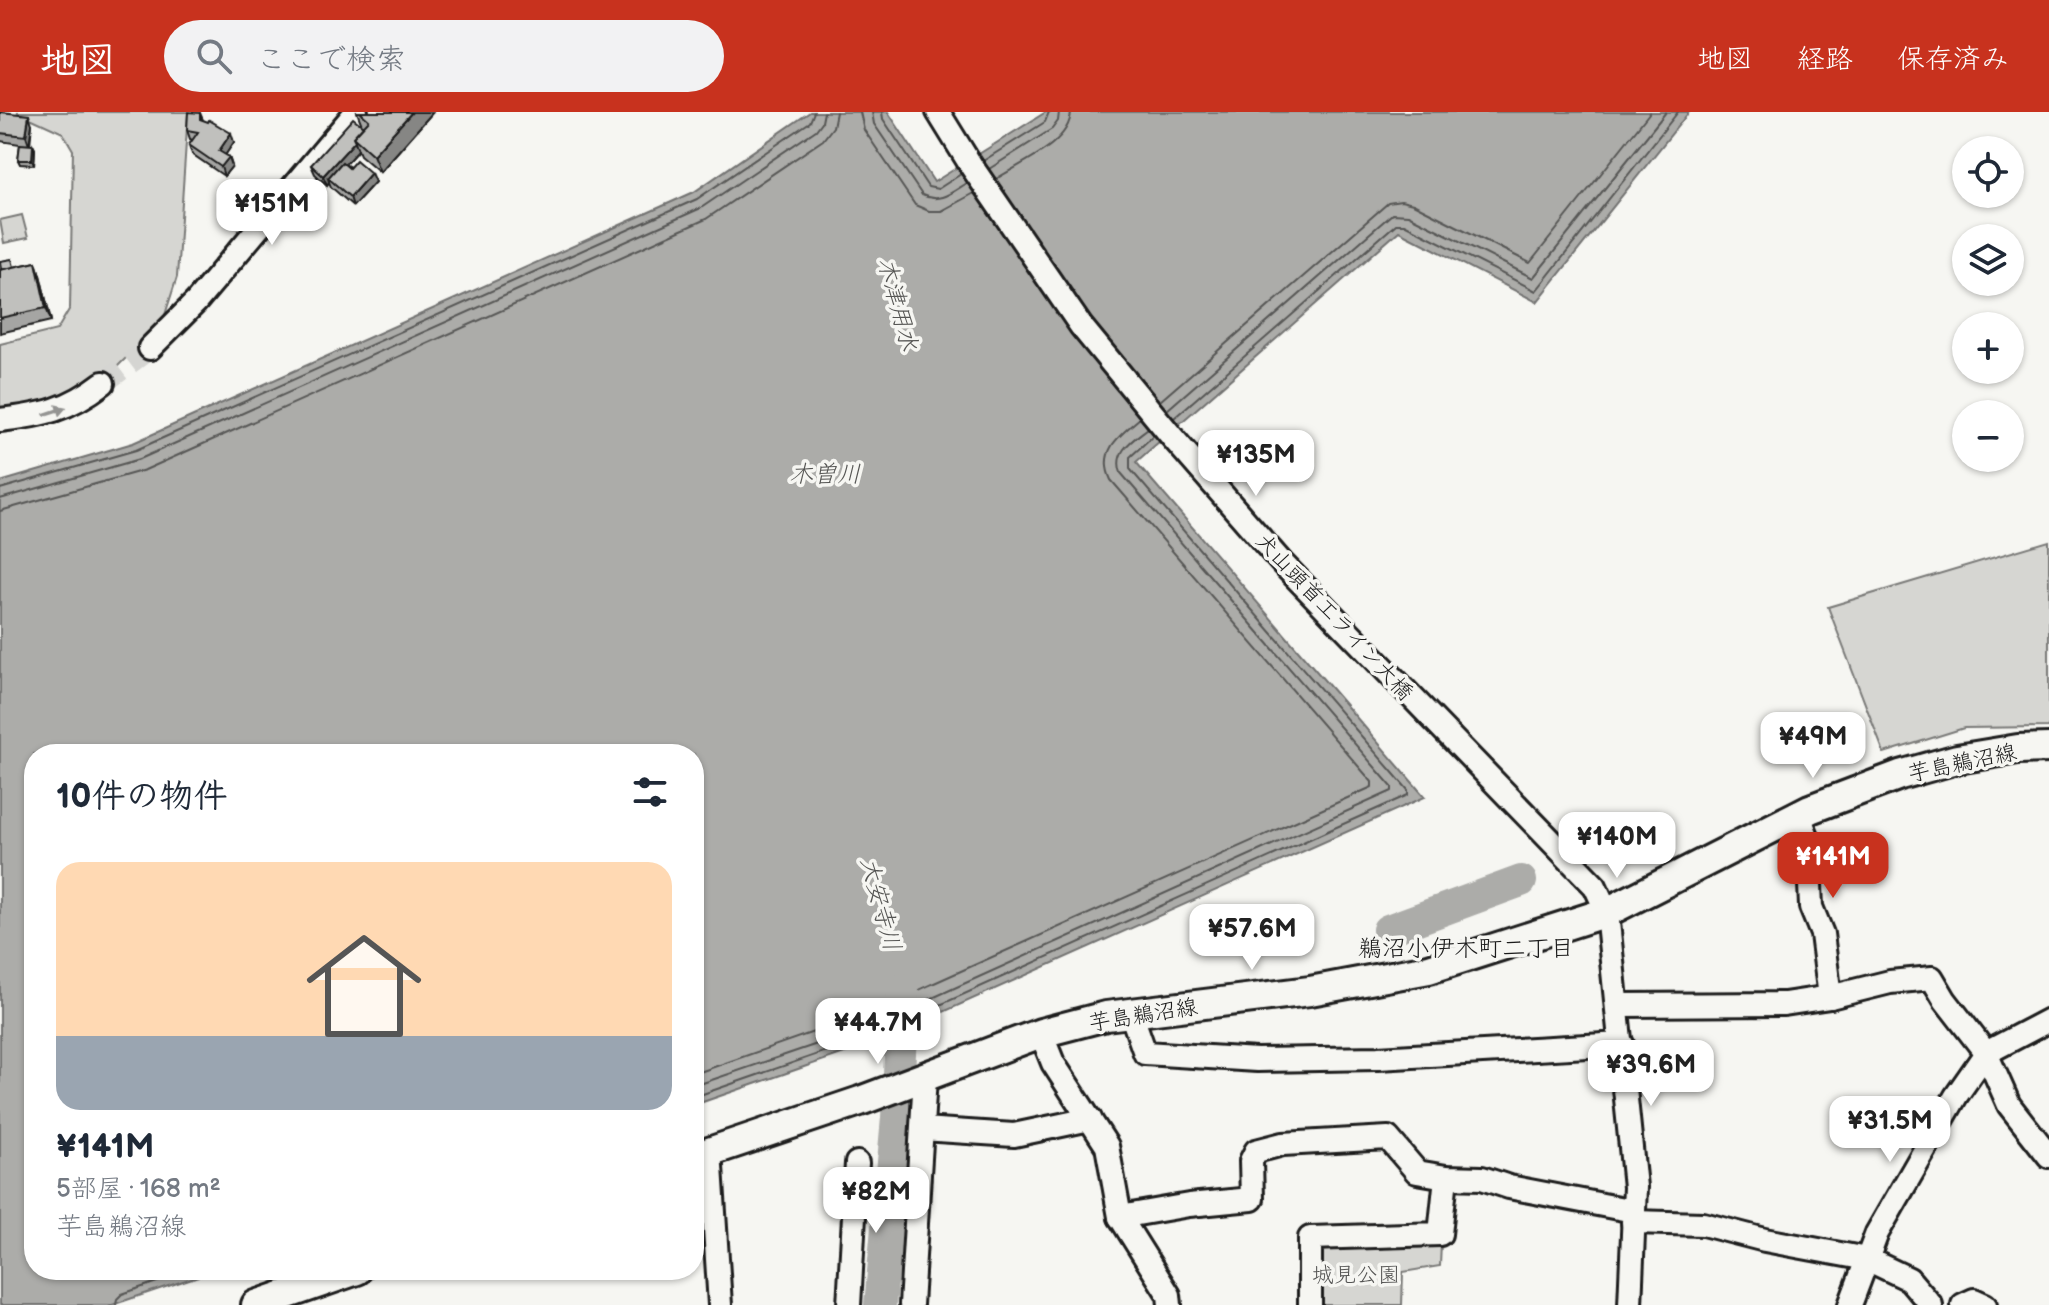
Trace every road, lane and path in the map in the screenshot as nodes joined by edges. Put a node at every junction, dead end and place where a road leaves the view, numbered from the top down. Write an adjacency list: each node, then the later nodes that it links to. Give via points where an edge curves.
1 (356, 112): 3 (street, via 196,302)
2 (938, 112): 8 (street, 犬山頭首工ライン大橋, via 1081,326 1173,438 1282,563 1585,874)
3 (150, 348)
4 (103, 383): 5 (street, one-way to 4, via 60,410)
5 (0, 420)
6 (2049, 748): 7 (main road, 芋島鵜沼線, via 1957,759)
7 (1799, 815): 8 (main road, 芋島鵜沼線); 9 (street, via 1808,839 1811,907 1822,934)
8 (1607, 912): 10 (street); 11 (main road, 芋島鵜沼線, via 1429,969 1310,991)
9 (1830, 997): 10 (street, via 1784,1004); 15 (street, via 1932,978)
10 (1617, 1005): 14 (street)
11 (1131, 1013): 13 (main road, 芋島鵜沼線); 14 (street, via 1145,1053 1257,1060 1378,1058)
12 (2049, 1020): 15 (street)
13 (1041, 1033): 16 (main road, 芋島鵜沼線); 17 (street, via 1053,1063)
14 (1622, 1044): 25 (street)
15 (1986, 1053): 20 (street, via 2009,1105); 26 (street, via 1892,1206)
16 (920, 1079): 18 (street); 19 (main road, 芋島鵜沼線)
17 (1090, 1119): 18 (street, via 1014,1135); 24 (street, via 1107,1146)
18 (922, 1129): 31 (street)
19 (704, 1153)
20 (2049, 1156)
21 (857, 1163): 30 (street)
22 (704, 1171): 29 (street)
23 (1446, 1177): 24 (street, via 1417,1172 1388,1138 1283,1144 1256,1151 1251,1161 1252,1199); 25 (street, via 1482,1178); 33 (street, via 1440,1234 1310,1238)
24 (1120, 1217): 32 (street, via 1169,1295)
25 (1634, 1217): 26 (street, via 1703,1224); 34 (street)
26 (1867, 1259): 35 (street); 36 (street, via 1909,1279)
27 (328, 1280): 28 (main road)
28 (256, 1305)
29 (720, 1305)
30 (849, 1305)
31 (911, 1305)
32 (1170, 1305)
33 (1310, 1305)
34 (1630, 1305)
35 (1850, 1305)
36 (1931, 1305)
37 (1963, 1305): 38 (street, via 1974,1300)
38 (1985, 1305)

